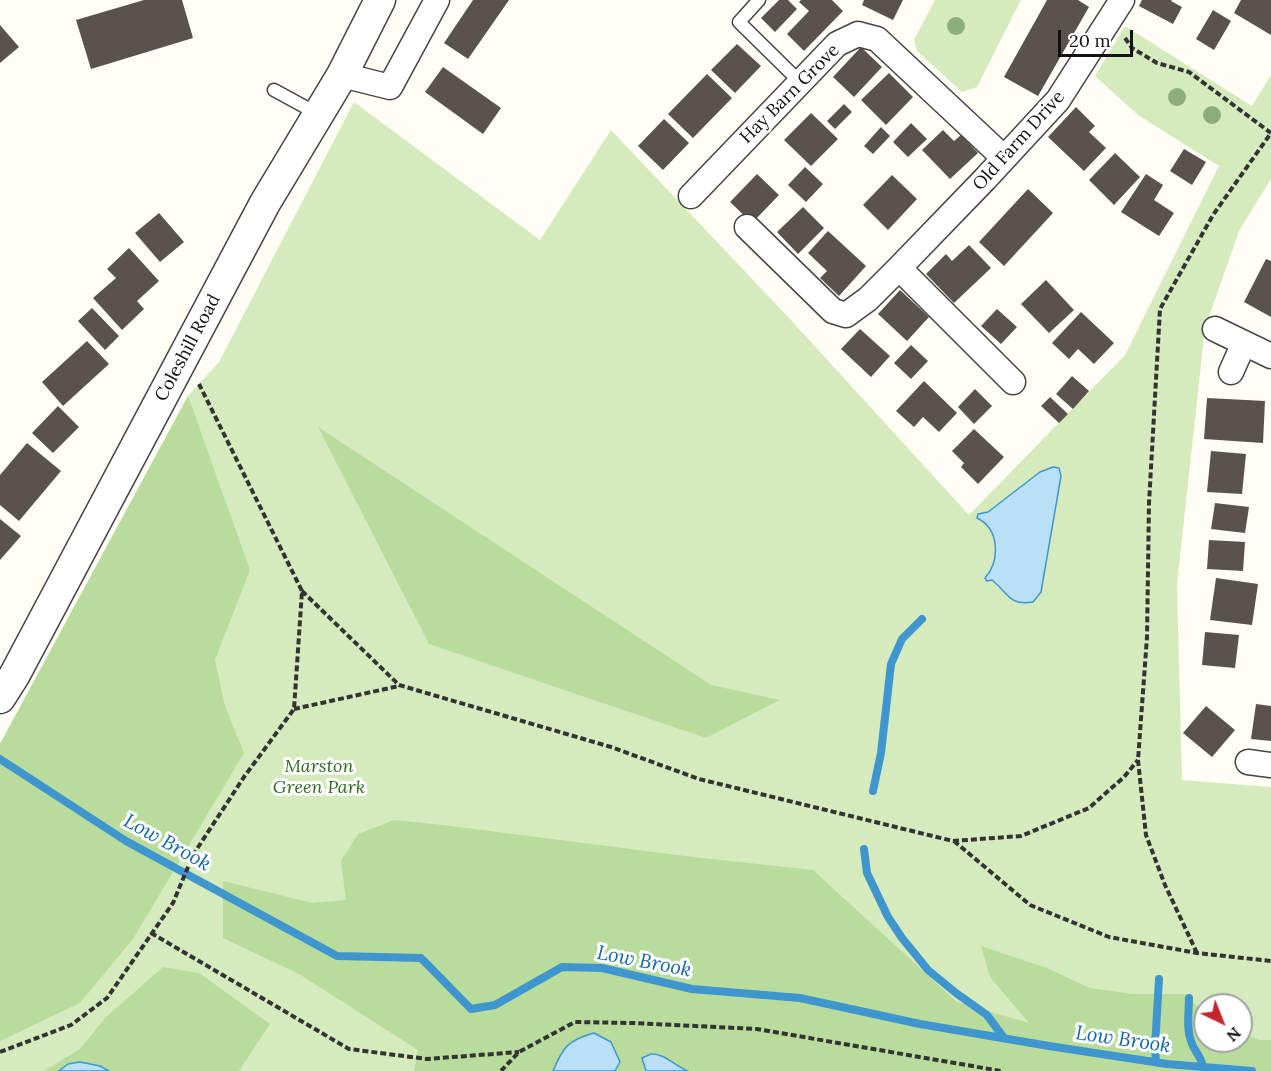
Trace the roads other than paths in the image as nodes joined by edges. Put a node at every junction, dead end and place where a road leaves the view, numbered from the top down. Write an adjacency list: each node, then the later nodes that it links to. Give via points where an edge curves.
1 (380, 0): 5 (street, Coleshill Road)
2 (437, 0): 5 (street, via 390,87)
3 (759, 0): 6 (lane, via 739,22)
4 (1117, 9): 9 (street, Old Farm Drive, via 1058,100)
5 (342, 75): 8 (street, Coleshill Road)
6 (800, 82): 9 (street, Hay Barn Grove, via 837,44 858,34 877,39); 10 (street, Hay Barn Grove)
7 (274, 90): 8 (lane)
8 (318, 114): 18 (street, Coleshill Road, via 265,203)
9 (1004, 158): 12 (street, Old Farm Drive)
10 (691, 196)
11 (747, 227): 12 (street, Old Farm Drive, via 833,311 846,315)
12 (899, 268): 17 (street)
13 (1215, 329): 14 (street)
14 (1244, 343): 15 (street); 16 (street)
15 (1271, 356)
16 (1232, 372)
17 (1013, 382)
18 (7, 687)

